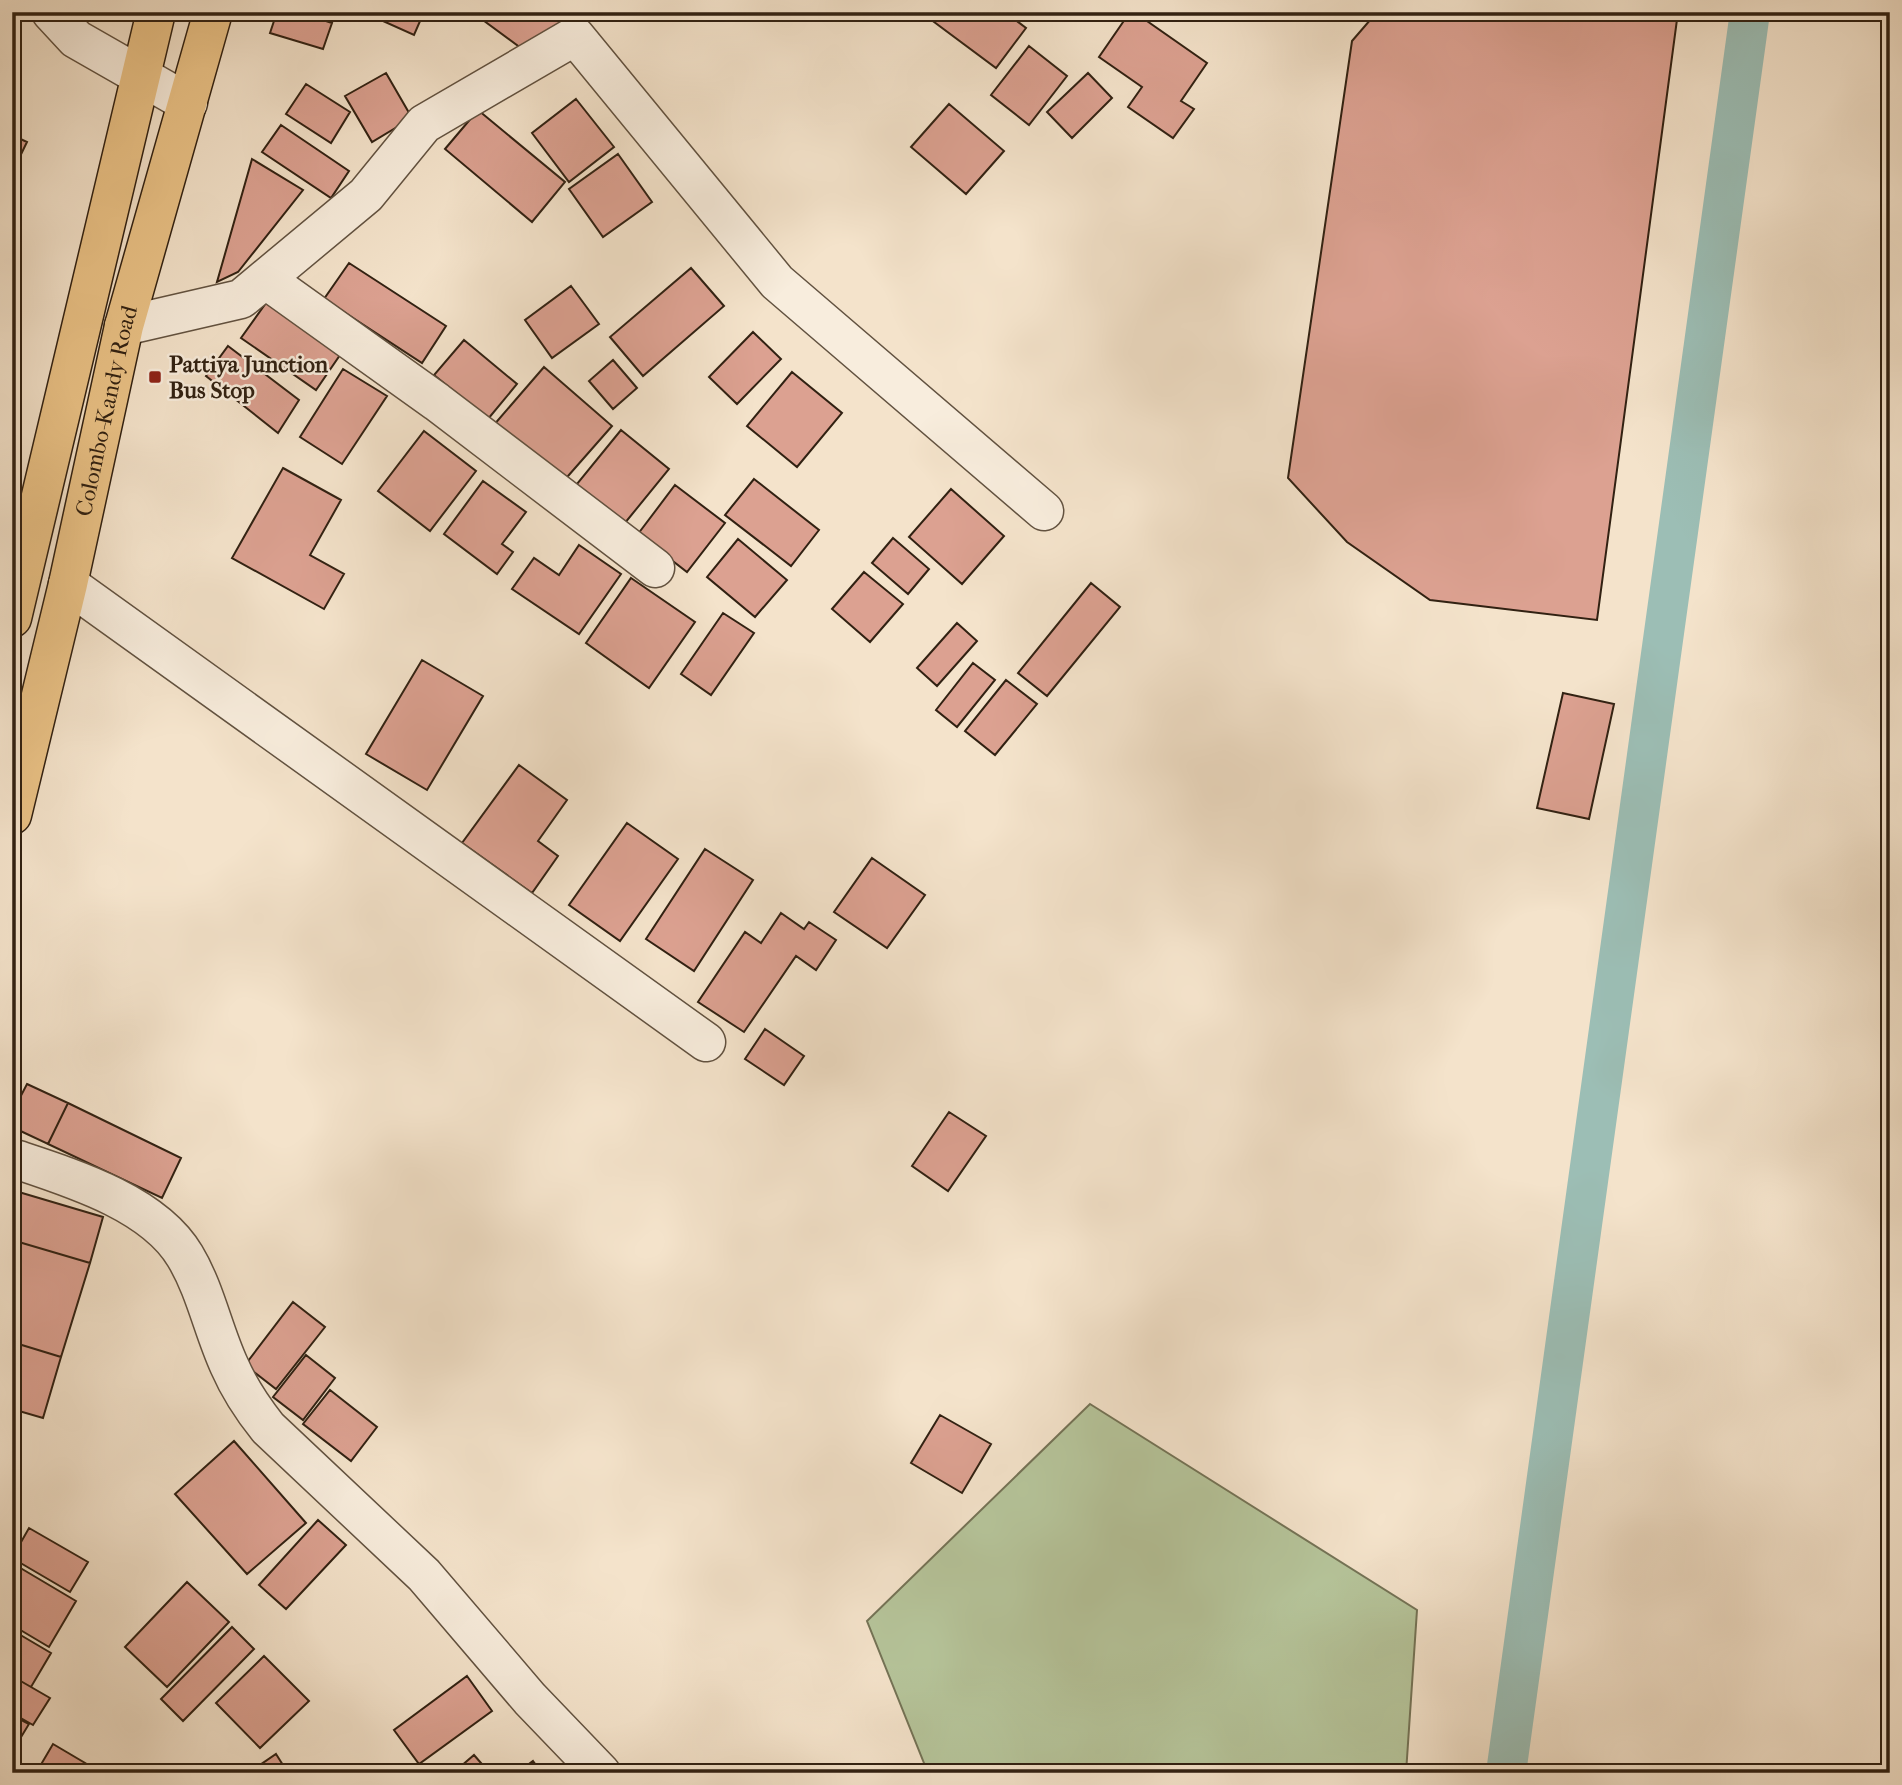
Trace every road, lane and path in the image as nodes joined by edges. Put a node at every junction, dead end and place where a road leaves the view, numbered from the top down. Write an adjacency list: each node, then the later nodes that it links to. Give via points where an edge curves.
1 (51, 12): 4 (street, via 76,39)
2 (156, 12): 4 (highway, Colombo-Kandy Road)
3 (213, 12): 5 (highway, Colombo-Kandy Road)
4 (141, 76): 5 (street); 11 (highway, Colombo-Kandy Road)
5 (188, 103): 7 (highway, Colombo-Kandy Road)
6 (265, 279): 7 (street, via 241,299); 8 (street, via 366,195 424,124 575,36 777,282); 9 (street, via 437,402)
7 (124, 326): 10 (highway, Colombo-Kandy Road)
8 (1044, 511)
9 (655, 568)
10 (68, 584): 12 (highway, Colombo-Kandy Road); 13 (street)
11 (12, 618)
12 (12, 815)
13 (706, 1042)
14 (12, 1158): 15 (street, via 122,1201 157,1223 185,1255 247,1402 268,1428 424,1575 530,1699)
15 (601, 1773)

